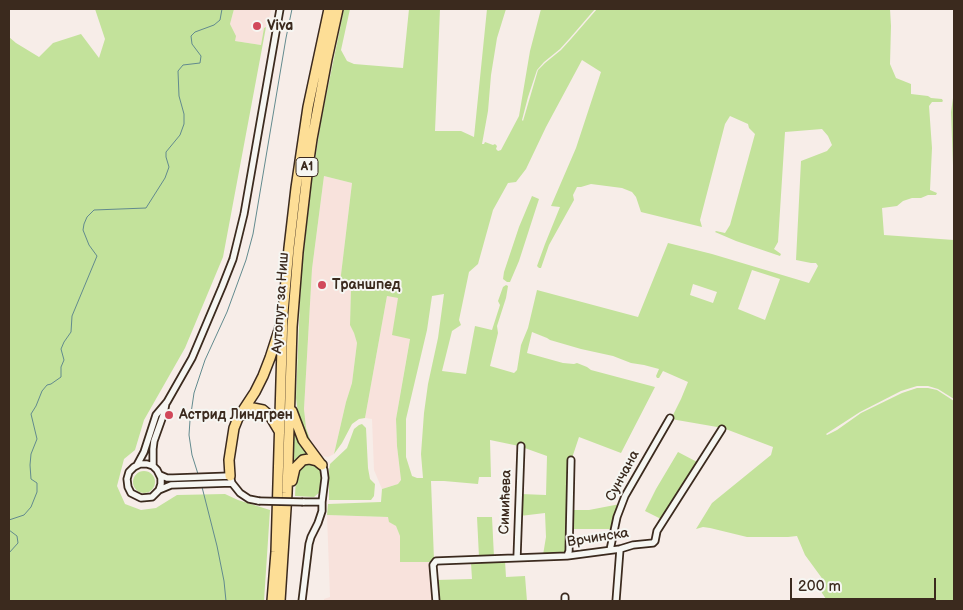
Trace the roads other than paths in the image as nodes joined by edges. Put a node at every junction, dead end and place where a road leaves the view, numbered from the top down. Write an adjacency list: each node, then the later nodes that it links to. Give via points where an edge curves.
1 (280, 9): 5 (street, via 244,214 233,258 192,358)
2 (329, 9): 4 (highway, Аутопут за Ниш / A1, via 308,107)
3 (338, 9): 6 (highway, Аутопут за Ниш / A1, via 308,166 292,327)
4 (283, 313): 9 (highway, Аутопут за Ниш / A1); 16 (highway, via 263,376 234,428 229,460)
5 (167, 402): 12 (street, via 156,416); 14 (street, via 154,441)
6 (290, 406): 13 (highway, via 303,440); 20 (highway, Аутопут за Ниш / A1)
7 (670, 418): 21 (street, Сунчана, via 625,496)
8 (722, 429): 22 (street, Врчинска, via 657,531 653,543)
9 (280, 433): 16 (highway, via 265,411 248,410 239,424); 25 (highway, Аутопут за Ниш / A1)
10 (521, 446): 24 (street, Симићева)
11 (571, 460): 23 (street)
12 (137, 465): 14 (street); 18 (street, via 127,479 131,493 144,499)
13 (322, 465): 19 (street, via 326,478); 20 (highway, via 309,459 295,468)
14 (153, 466): 15 (street)
15 (160, 474): 17 (street); 18 (street)
16 (231, 477): 17 (street); 19 (street, bridge, via 236,489 253,500)
17 (185, 481): 18 (street)
18 (160, 490)
19 (322, 502): 27 (street, via 320,517 308,544)
20 (284, 542): 26 (highway, Аутопут за Ниш / A1)
21 (610, 550): 22 (street, Врчинска); 23 (street, Врчинска)
22 (620, 550): 29 (street)
23 (567, 556): 24 (street, Врчинска)
24 (517, 558): 28 (street, Врчинска, via 436,561 433,565)
25 (272, 601)
26 (280, 601)
27 (302, 601)
28 (436, 601)
29 (616, 601)

